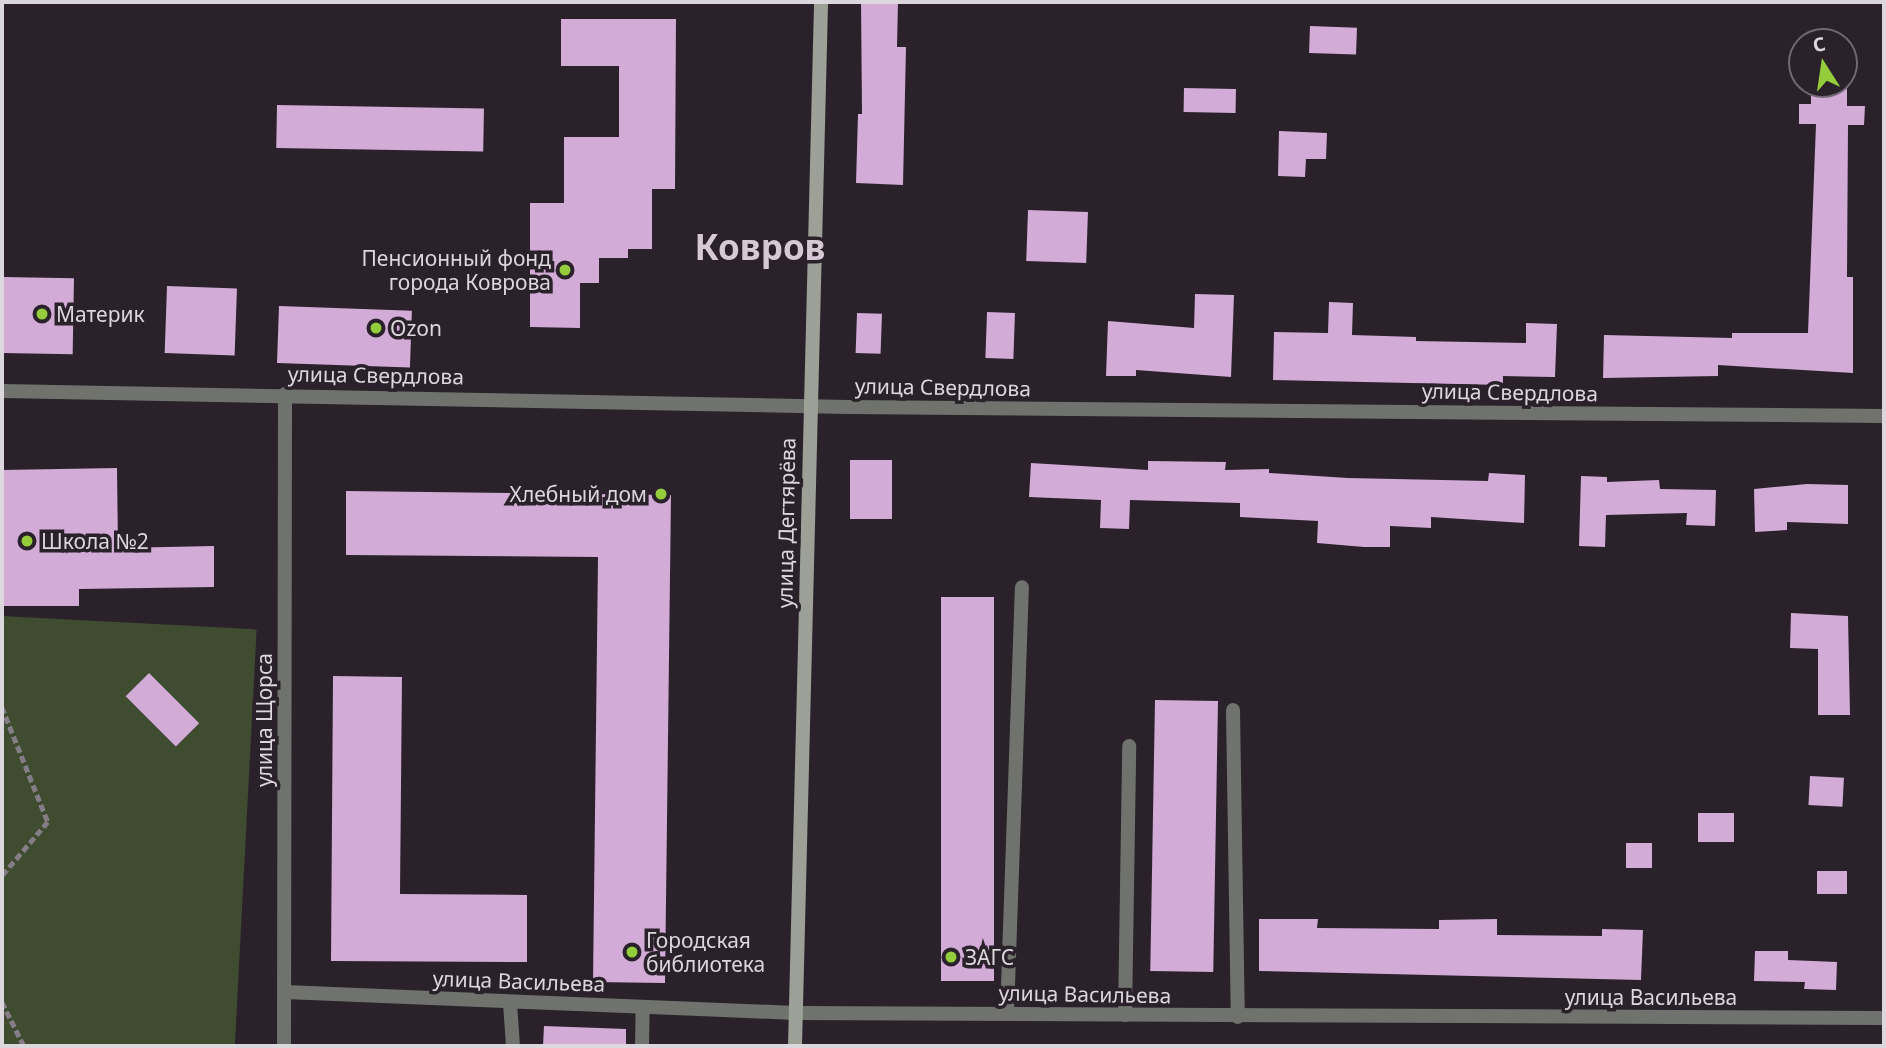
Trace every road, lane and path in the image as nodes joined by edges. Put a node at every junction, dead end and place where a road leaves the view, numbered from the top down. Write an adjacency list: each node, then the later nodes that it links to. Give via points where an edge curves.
1 (821, 2): 4 (main road, улица Дегтярёва)
2 (2, 391): 3 (street, улица Свердлова)
3 (285, 394): 4 (street, улица Свердлова); 13 (street, улица Щорса)
4 (810, 405): 5 (street, улица Свердлова); 17 (main road, улица Дегтярёва)
5 (1884, 416)
6 (1022, 587): 18 (street)
7 (2, 707): 9 (path)
8 (1233, 710): 20 (street)
9 (8, 722): 10 (path); 12 (path, via 48,822)
10 (2, 725)
11 (1129, 747): 19 (street)
12 (2, 876)
13 (285, 992): 15 (street, улица Васильева); 23 (street, улица Щорса)
14 (2, 1002): 22 (path)
15 (510, 1003): 16 (street, улица Васильева); 24 (street)
16 (643, 1007): 17 (street, улица Васильева); 25 (street)
17 (796, 1013): 18 (street, улица Васильева); 26 (main road, улица Дегтярёва)
18 (1007, 1014): 19 (street, улица Васильева)
19 (1125, 1016): 20 (street, улица Васильева)
20 (1238, 1017): 21 (street, улица Васильева)
21 (1884, 1018)
22 (24, 1046)
23 (284, 1046)
24 (513, 1046)
25 (642, 1046)
26 (795, 1046)

